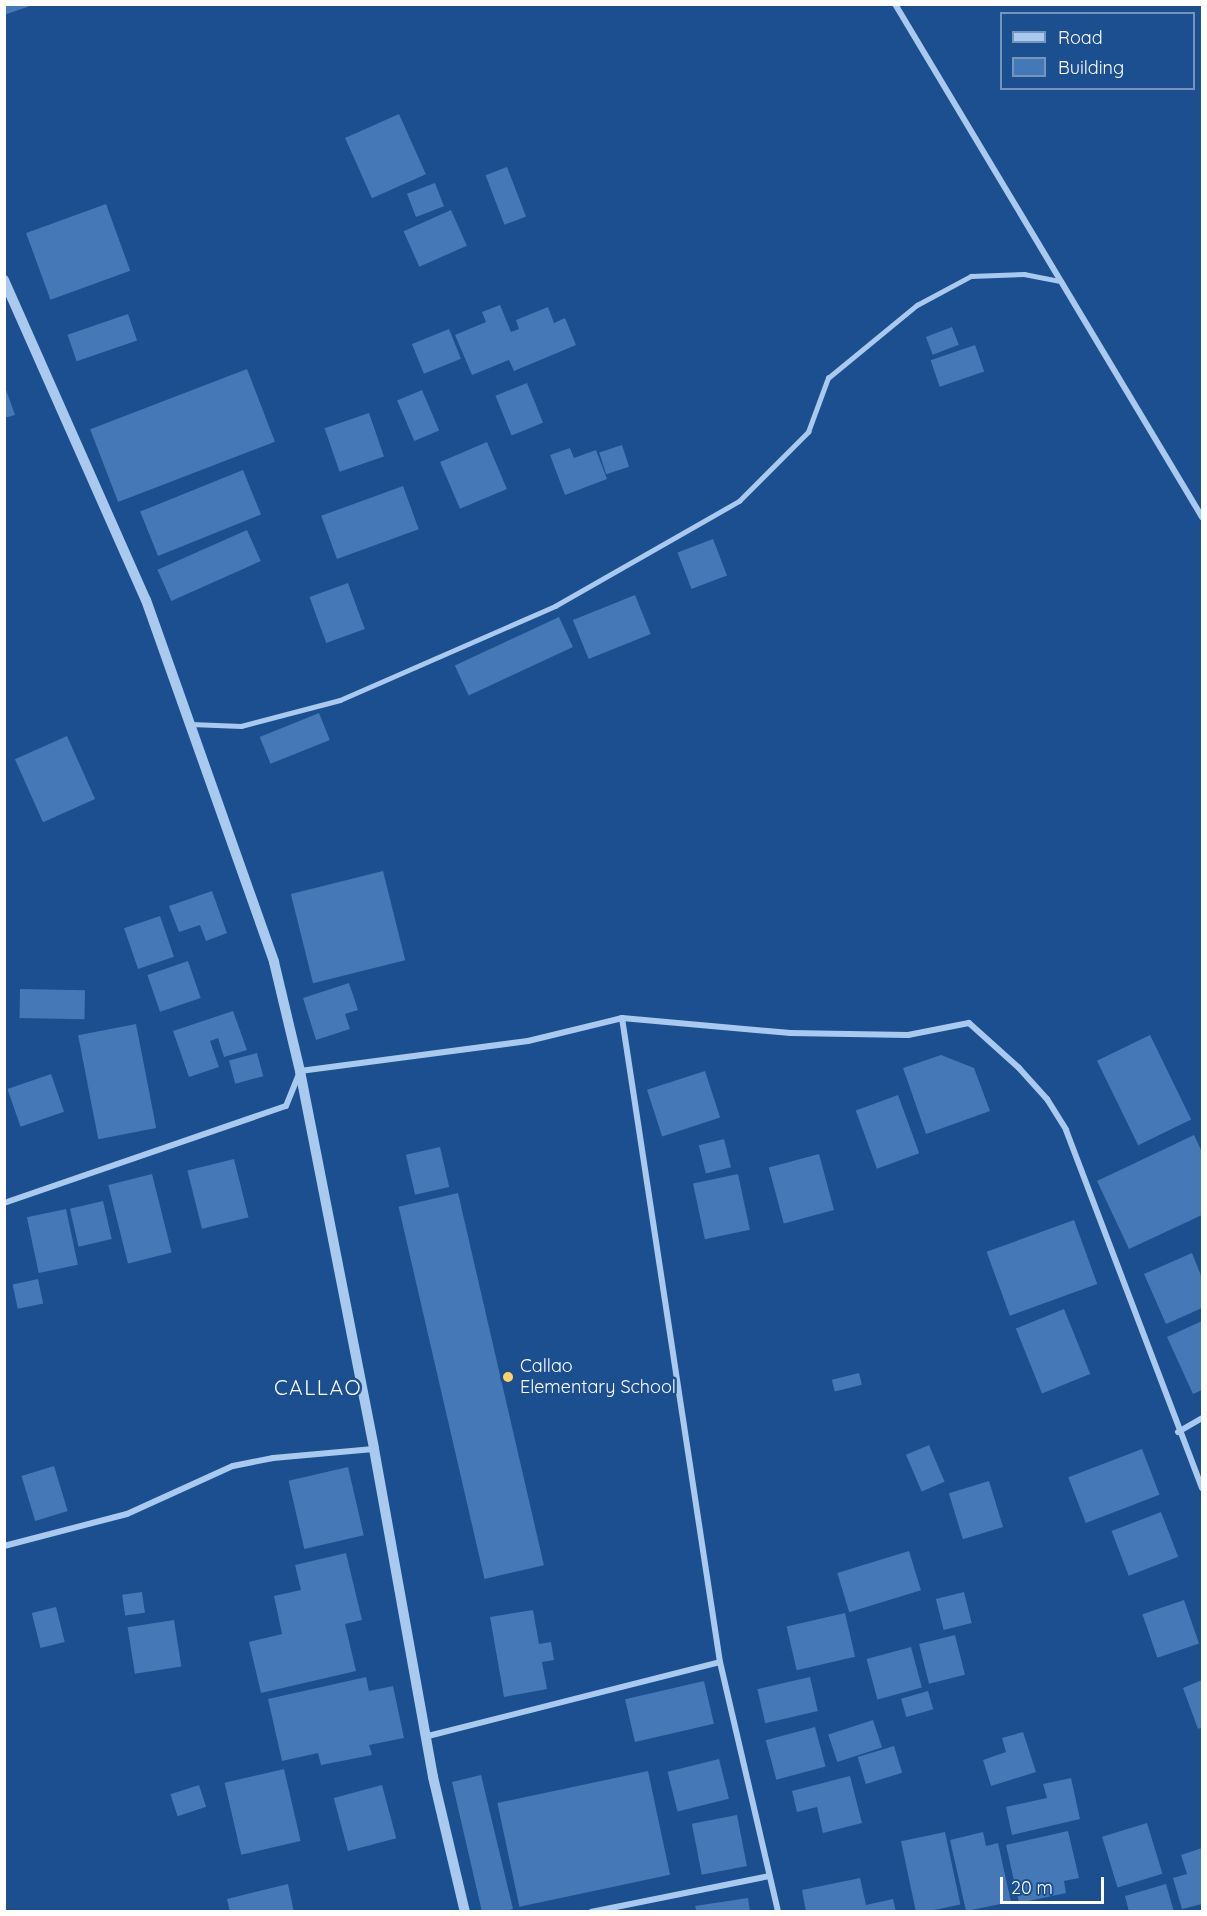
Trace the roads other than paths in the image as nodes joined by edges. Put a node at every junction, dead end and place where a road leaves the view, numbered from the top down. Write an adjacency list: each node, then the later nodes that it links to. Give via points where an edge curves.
1 (895, 4): 3 (street)
2 (4, 280): 5 (street, via 146,600)
3 (1061, 281): 4 (street); 5 (lane, via 1024,274 971,276 917,305 828,378 808,432 739,501 555,606 340,700 241,726)
4 (1203, 517)
5 (191, 724): 7 (street, via 274,962)
6 (622, 1018): 7 (street, via 528,1041); 10 (street, via 790,1033 908,1035 969,1023 1019,1068 1066,1130); 14 (street)
7 (300, 1071): 8 (street, via 286,1106); 11 (street)
8 (4, 1203)
9 (1203, 1418): 10 (street)
10 (1178, 1432): 12 (street)
11 (374, 1449): 13 (street, via 273,1458 233,1466 127,1514); 15 (street)
12 (1203, 1488)
13 (4, 1546)
14 (720, 1662): 15 (street); 16 (street)
15 (428, 1736): 17 (street, via 433,1777)
16 (769, 1876): 18 (street); 19 (street)
17 (465, 1911)
18 (591, 1911)
19 (778, 1911)

